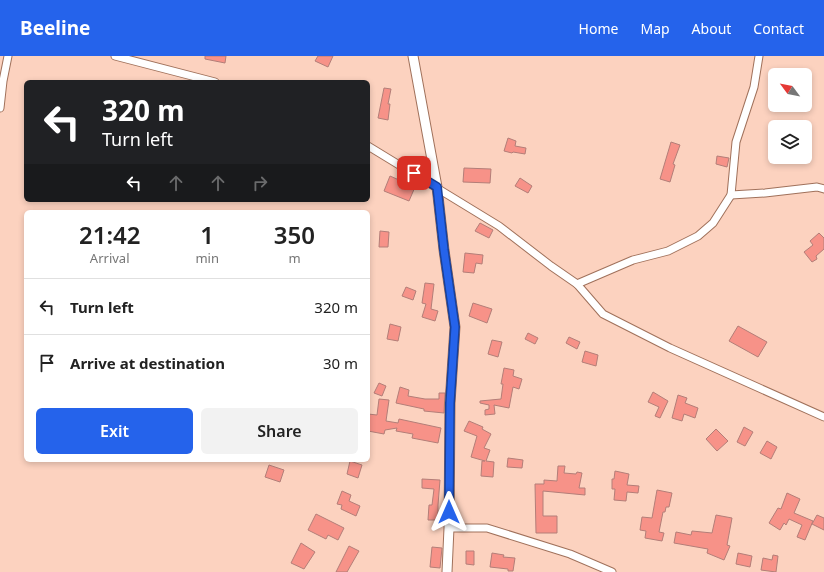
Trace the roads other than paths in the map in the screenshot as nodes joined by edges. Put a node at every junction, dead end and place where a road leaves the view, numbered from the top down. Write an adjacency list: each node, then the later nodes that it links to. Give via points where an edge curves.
1 (8, 56): 8 (street)
2 (115, 56): 5 (street)
3 (414, 56): 10 (main road)
4 (759, 56): 12 (street, via 754,87 736,142)
5 (186, 74): 6 (street); 7 (street)
6 (184, 80)
7 (208, 80)
8 (0, 108)
9 (370, 147): 10 (street)
10 (437, 187): 13 (street, via 499,226); 15 (main road, via 455,327 450,403)
11 (824, 189): 12 (street, via 817,187)
12 (731, 195): 13 (street, via 713,223 698,236 668,251 634,260)
13 (577, 284): 14 (street, via 603,314 670,348)
14 (824, 417)
15 (449, 528): 16 (main road); 17 (street, via 487,528 570,554)
16 (447, 572)
17 (612, 572)

